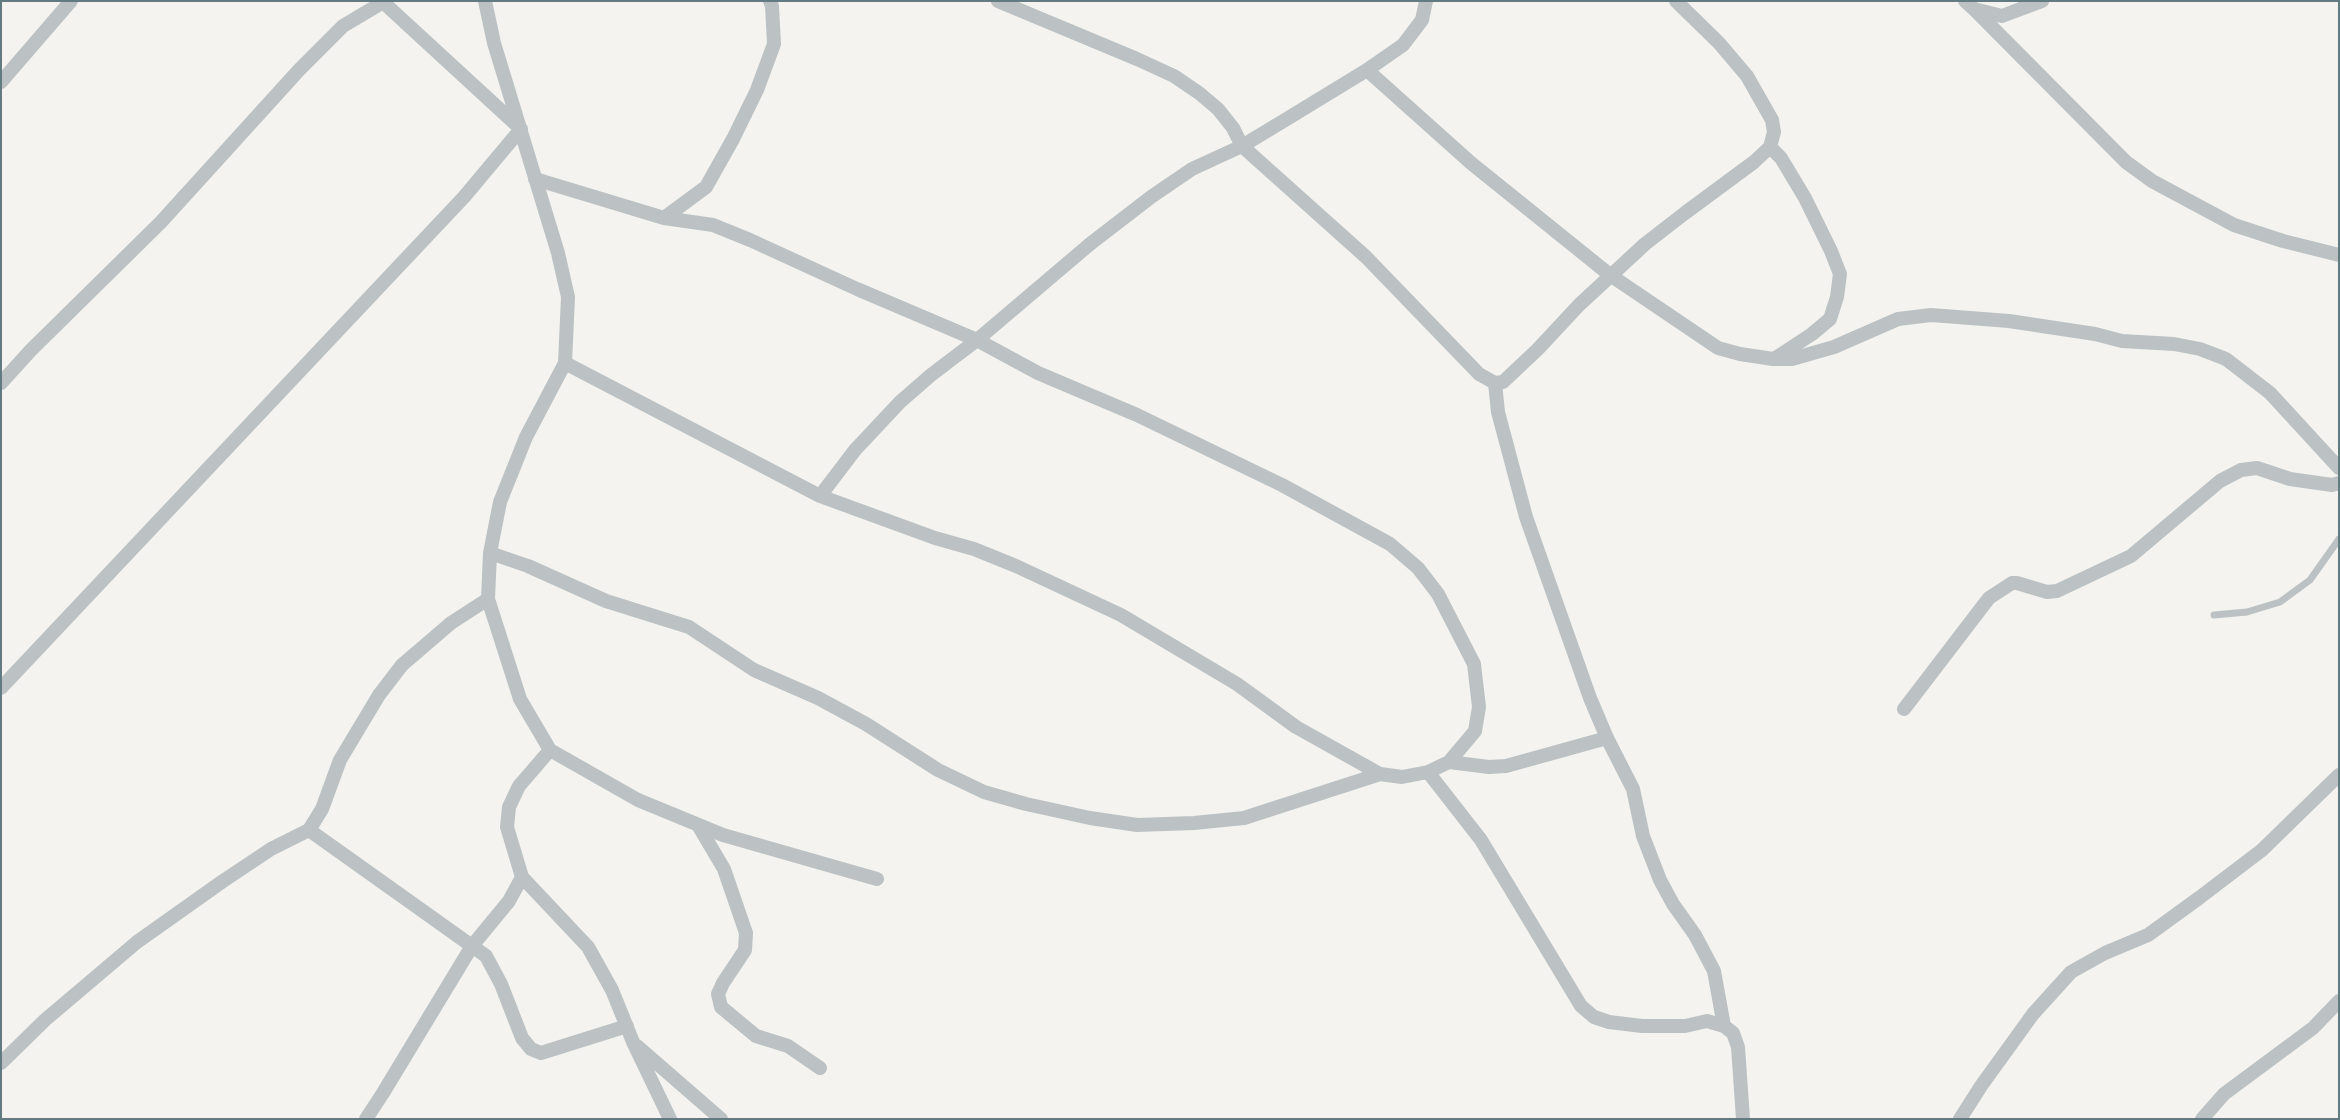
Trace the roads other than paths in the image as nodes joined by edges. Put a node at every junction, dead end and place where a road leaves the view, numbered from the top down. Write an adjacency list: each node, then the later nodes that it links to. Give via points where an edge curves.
1 (71, 1): 11 (street)
2 (485, 1): 12 (street, via 494,43)
3 (770, 1): 16 (street, via 774,44 757,90 706,187)
4 (998, 1): 13 (street, via 1174,76 1218,109)
5 (1426, 1): 10 (street, via 1422,20 1403,45)
6 (1676, 1): 14 (street, via 1748,76 1772,120 1774,132)
7 (2042, 1): 9 (street, via 2002,16)
8 (384, 2): 12 (street); 22 (street, via 343,26 162,222)
9 (1970, 5): 17 (street, via 2126,162 2152,181 2234,225)
10 (1367, 70): 13 (street); 18 (street, via 1471,164)
11 (1, 82)
12 (521, 129): 15 (street); 31 (street, via 458,204)
13 (1242, 146): 19 (street, via 1192,170 1150,197); 23 (street, via 1366,257 1479,374)
14 (1770, 147): 18 (street); 20 (street, via 1781,158 1805,198 1840,274 1830,319)
15 (535, 179): 16 (street); 21 (street, via 568,297)
16 (664, 218): 19 (street, via 713,225 732,232)
17 (2339, 255)
18 (1610, 275): 20 (street, via 1718,348); 23 (street, via 1503,382)
19 (977, 340): 26 (street, via 900,402 854,450); 35 (street, via 1038,373 1137,415 1282,485 1390,544 1418,568 1438,594 1474,664 1479,707 1475,732)
20 (1774, 359): 24 (street, via 1812,354 1898,319 1931,315 2009,321 2122,341 2200,349 2226,359 2270,393)
21 (565, 363): 26 (street); 28 (street, via 526,437 500,502)
22 (1, 383)
23 (1495, 383): 33 (street, via 1498,412 1526,517)
24 (2339, 468)
25 (2339, 484): 32 (street, via 2290,479 2257,468 2241,470 2220,481 2131,556 2057,591 2047,592 2012,583 1989,598)
26 (820, 496): 37 (street, via 935,538 974,548 1121,615 1237,684 1296,727)
27 (2339, 539): 30 (lane, via 2310,580 2280,602 2248,612)
28 (490, 553): 29 (street); 37 (street, via 528,566 606,601 689,627 754,670 818,698 866,724 938,770 984,792 1026,804 1137,826 1194,823 1244,818)
29 (488, 599): 34 (street, via 520,699); 40 (street, via 451,623 402,665 359,726 340,760 322,809)
30 (2214, 616)
31 (1, 688)
32 (1904, 709)
33 (1607, 738): 35 (street, via 1506,766); 46 (street, via 1633,789 1643,836 1660,880 1714,971)
34 (550, 750): 39 (street, via 638,800); 41 (street, via 519,786 509,807 507,827)
35 (1449, 762): 36 (street)
36 (1428, 772): 37 (street, via 1402,777); 46 (street, via 1482,840 1581,1006 1594,1017 1610,1022 1684,1026 1707,1021)
37 (1380, 774)
38 (2339, 775): 54 (street, via 2262,850 2163,924 2148,935 2071,972 2033,1014)
39 (698, 824): 42 (street, via 722,835); 49 (street, via 724,869 746,933 745,950 718,994 721,1007 756,1036 788,1046)
40 (309, 830): 43 (street); 48 (street, via 272,849 137,942 52,1013)
41 (522, 877): 43 (street, via 509,901); 45 (street, via 588,947)
42 (877, 879)
43 (472, 946): 45 (street, via 486,956 493,967 515,1024 531,1049 541,1054); 50 (street)
44 (2339, 1001): 55 (street, via 2313,1028 2224,1094)
45 (627, 1026): 47 (street)
46 (1724, 1026): 53 (street, via 1733,1034 1738,1047)
47 (633, 1042): 51 (street); 52 (street)
48 (1, 1063)
49 (820, 1068)
50 (366, 1119)
51 (670, 1119)
52 (721, 1119)
53 (1743, 1119)
54 (1960, 1119)
55 (2202, 1119)

